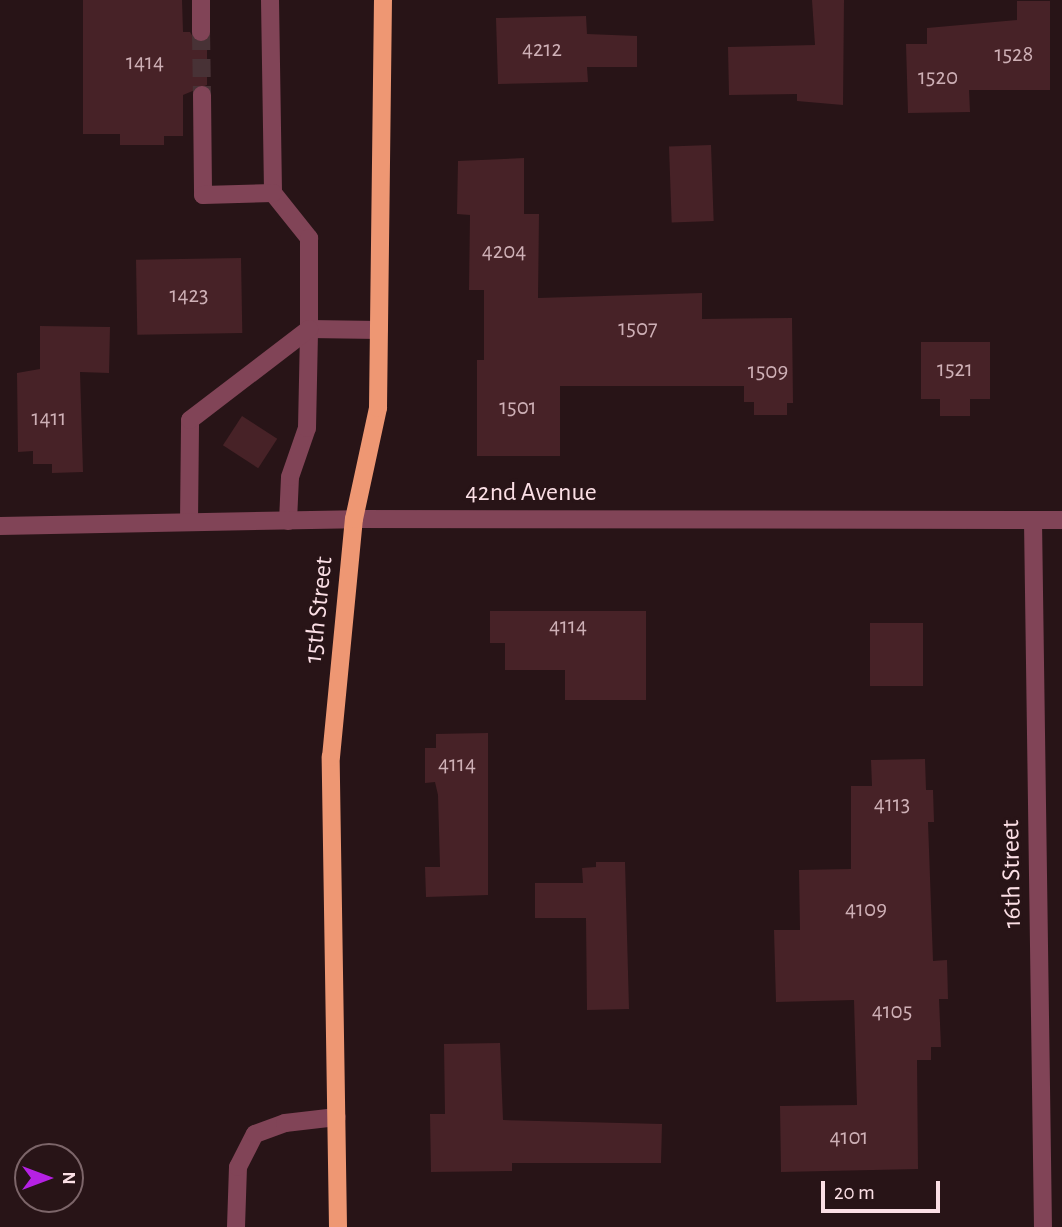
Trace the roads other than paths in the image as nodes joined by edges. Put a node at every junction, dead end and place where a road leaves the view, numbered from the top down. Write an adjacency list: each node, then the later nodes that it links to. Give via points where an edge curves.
1 (201, 0): 4 (street)
2 (270, 0): 6 (street)
3 (383, 0): 8 (main road, 15th Street)
4 (201, 32)
5 (202, 95): 6 (street, via 203,195)
6 (273, 193): 7 (street, via 309,238)
7 (309, 329): 8 (street); 11 (street, via 307,428 290,477); 13 (street, via 190,420)
8 (379, 330): 9 (main road, 15th Street, via 377,408)
9 (354, 519): 11 (street, 42nd Avenue); 12 (street, 42nd Avenue); 15 (main road, 15th Street, via 331,757)
10 (1062, 520): 12 (street, 42nd Avenue)
11 (288, 521): 13 (street, 42nd Avenue)
12 (1033, 521): 18 (street, 16th Street)
13 (189, 522): 14 (street, 42nd Avenue)
14 (0, 526)
15 (337, 1117): 16 (street, via 285,1123 255,1134 238,1167); 17 (main road, 15th Street)
16 (236, 1227)
17 (338, 1227)
18 (1043, 1227)

